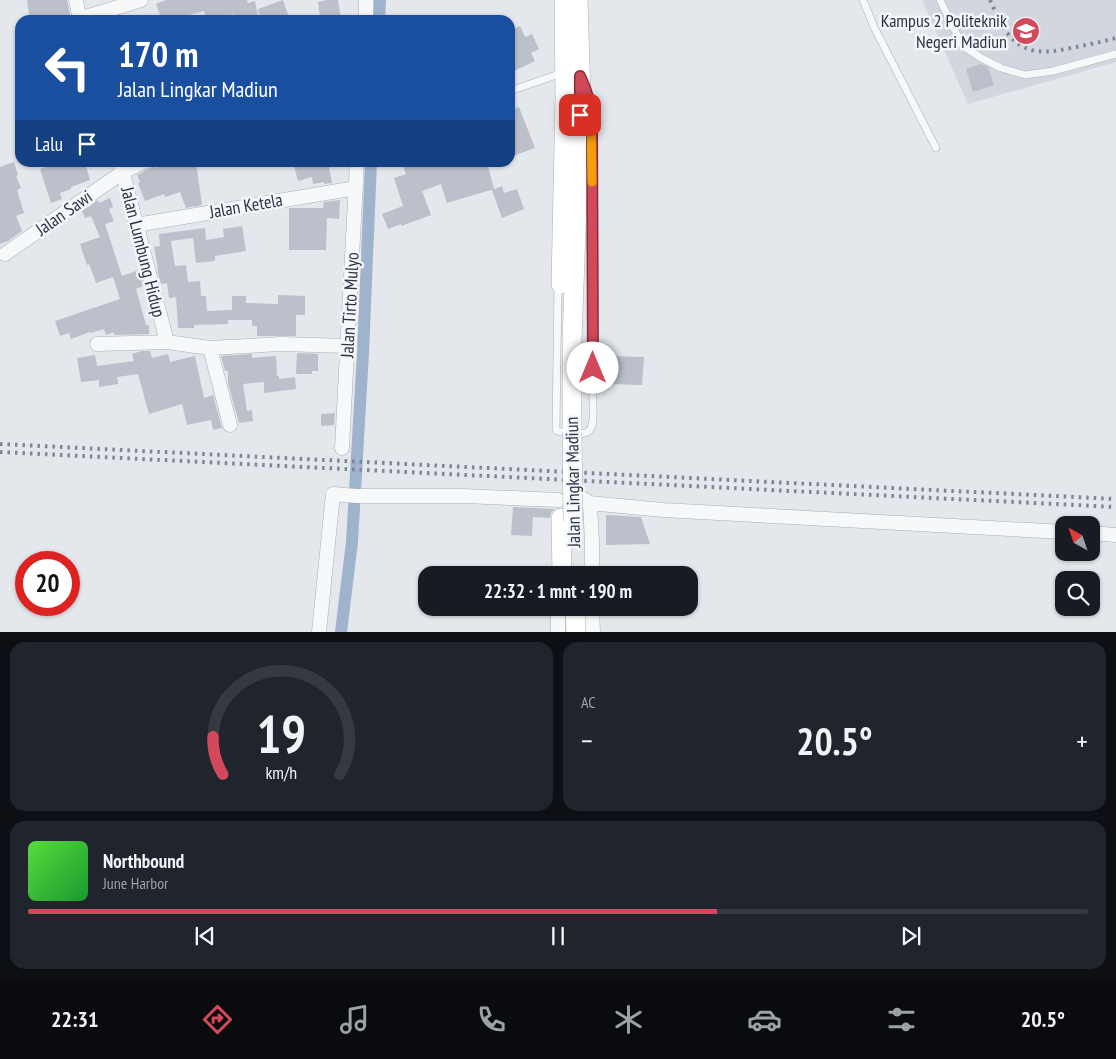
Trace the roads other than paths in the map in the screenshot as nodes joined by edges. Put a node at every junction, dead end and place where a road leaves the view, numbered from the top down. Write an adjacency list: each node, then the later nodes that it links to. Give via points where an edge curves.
1 (76, 0): 8 (street)
2 (141, 0): 9 (street)
3 (366, 0): 10 (street)
4 (564, 0): 12 (main road, Jalan Lingkar Madiun)
5 (578, 0): 12 (main road, Jalan Lingkar Madiun)
6 (862, 0): 15 (lane)
7 (940, 0): 11 (lane, via 962,45 1001,68 1025,75)
8 (79, 15)
9 (93, 15)
10 (366, 15)
11 (1116, 54)
12 (570, 75): 12 (lane, via 587,90 590,102 593,408 592,426 583,434 557,431 556,424 558,96); 13 (lane); 14 (main road, Jalan Lingkar Madiun)
13 (515, 89)
14 (573, 97): 33 (main road, Jalan Lingkar Madiun, via 561,278); 34 (main road, Jalan Lingkar Madiun, bridge)
15 (936, 148)
16 (121, 167): 19 (street, Jalan Lumbung Hidup); 20 (street, Jalan Sawi)
17 (357, 167): 18 (street, Jalan Tirto Mulyo)
18 (356, 188): 19 (street, Jalan Ketela); 23 (street, Jalan Tirto Mulyo)
19 (136, 225): 21 (street, Jalan Lumbung Hidup)
20 (5, 254)
21 (167, 342): 22 (street); 24 (street)
22 (97, 344)
23 (347, 346): 24 (street, via 281,344); 26 (street, Jalan Tirto Mulyo)
24 (210, 348): 25 (street)
25 (230, 425)
26 (342, 448)
27 (558, 500): 28 (street, via 586,500); 32 (street); 40 (street, via 333,494)
28 (588, 503): 29 (street); 35 (street)
29 (1055, 532)
30 (1100, 533): 31 (street)
31 (1116, 534)
32 (558, 566)
33 (562, 566)
34 (574, 566)
35 (592, 566)
36 (558, 616): 41 (street)
37 (563, 616): 42 (main road)
38 (575, 616): 43 (main road)
39 (592, 616): 44 (street)
40 (319, 632)
41 (558, 632)
42 (564, 632)
43 (576, 632)
44 (592, 632)

